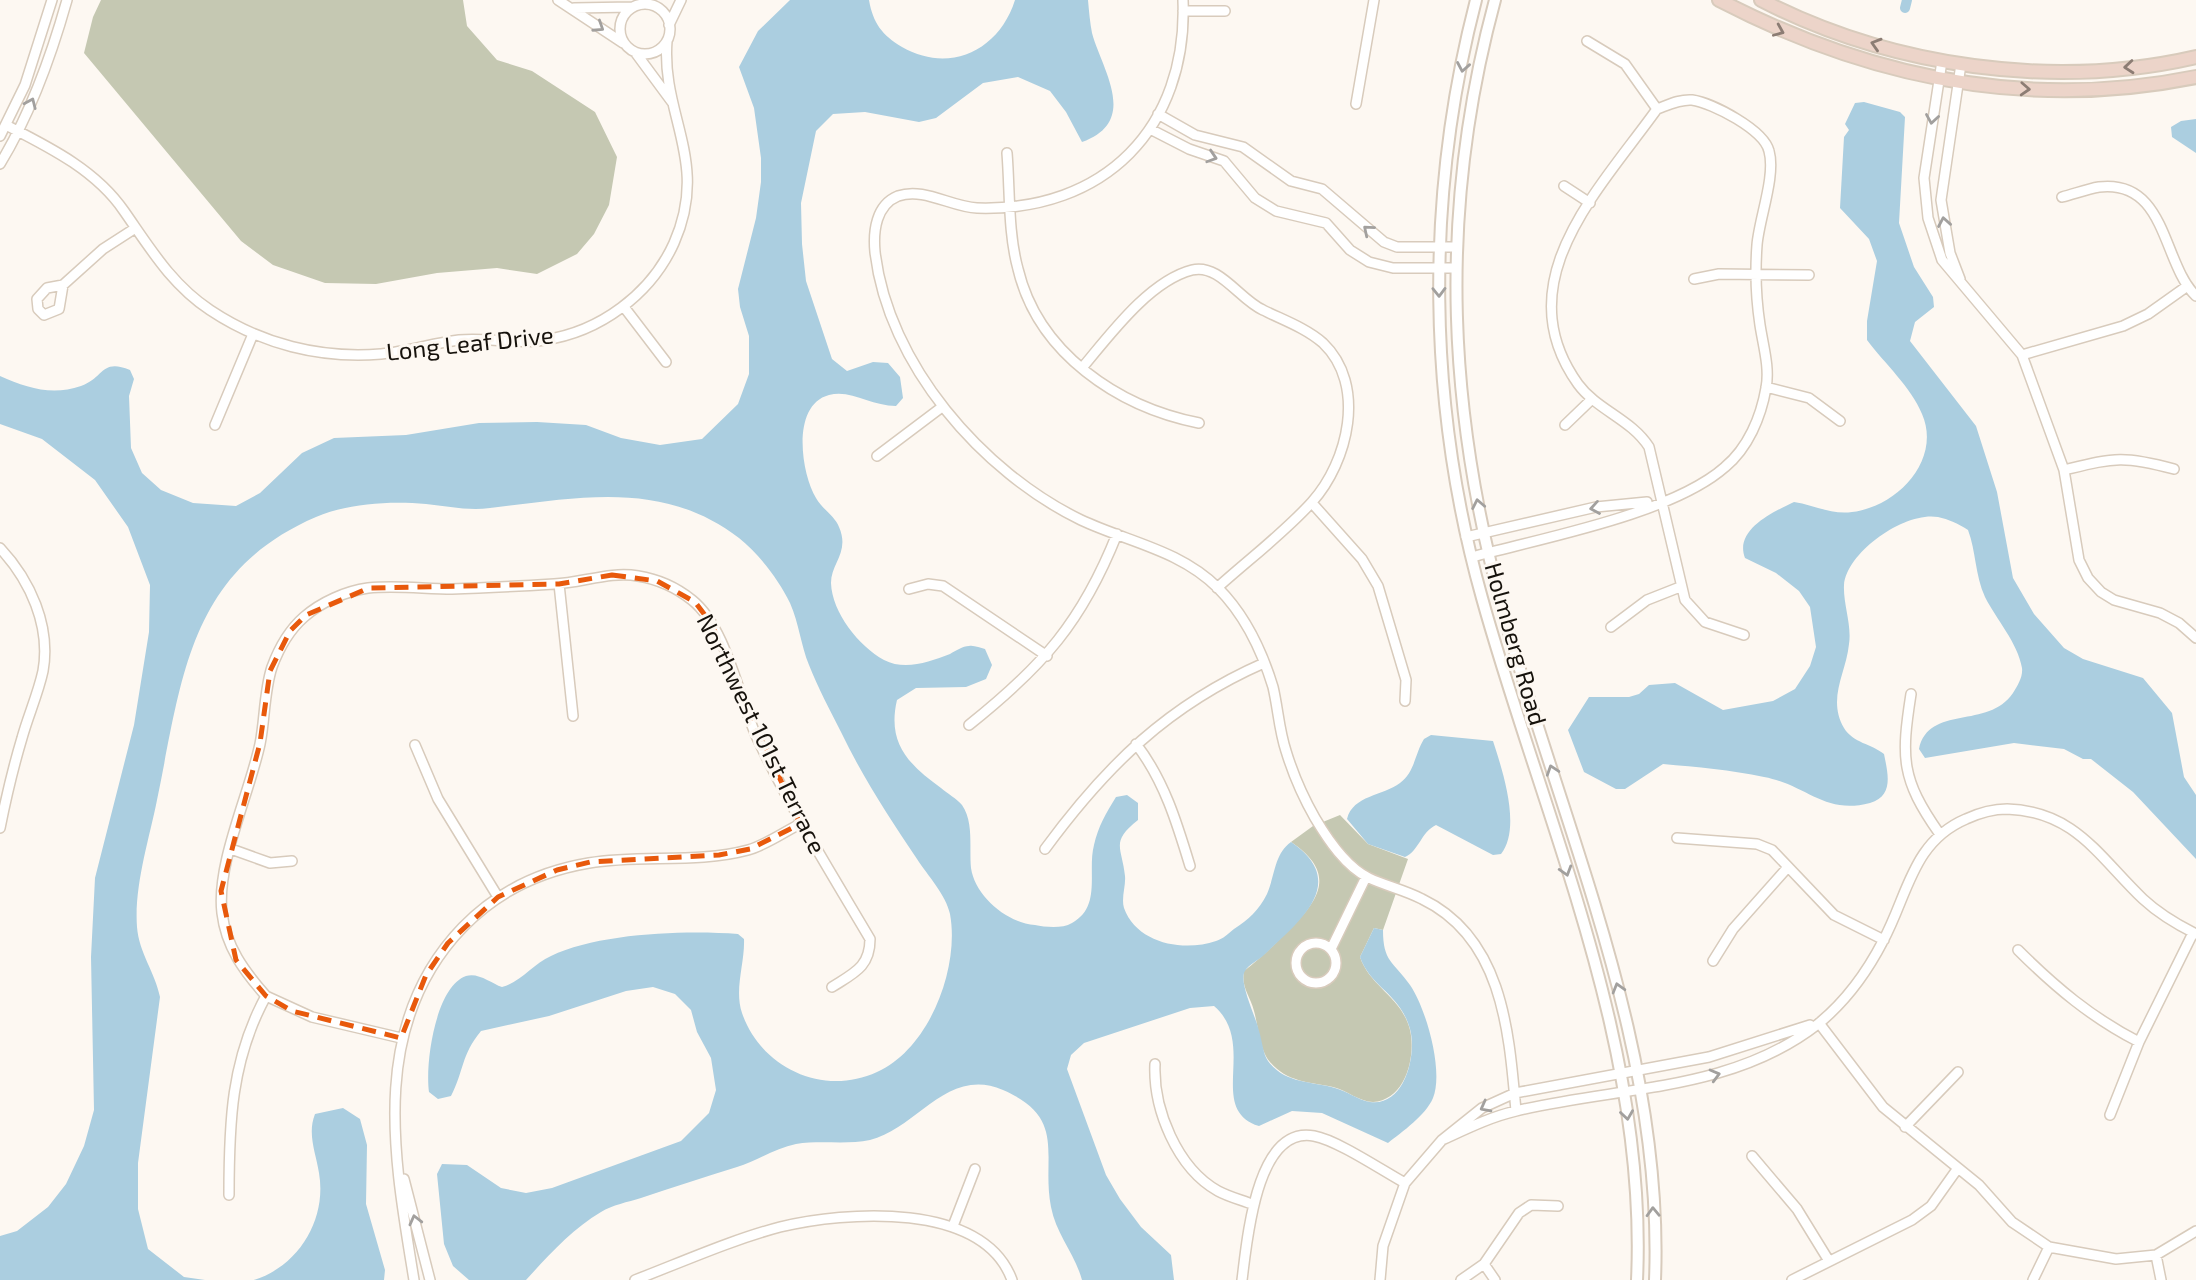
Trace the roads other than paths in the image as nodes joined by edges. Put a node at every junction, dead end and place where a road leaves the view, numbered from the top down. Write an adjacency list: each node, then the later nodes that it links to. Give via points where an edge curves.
1 (52, 0): 31 (street)
2 (67, 0): 33 (street, one-way to 2, via 48,65)
3 (558, 0): 13 (street)
4 (681, 0): 16 (street)
5 (1183, 0): 15 (street)
6 (1374, 0): 27 (street)
7 (1476, 0): 43 (street, Holmberg Road, one-way to 43, via 1448,143)
8 (1496, 0): 42 (street, Holmberg Road, via 1475,93)
9 (1718, 0): 25 (main road, one-way to 25, via 1824,49)
10 (1761, 0): 22 (main road, one-way to 10, via 1835,32)
11 (651, 2): 12 (street); 16 (street)
12 (633, 7): 13 (street); 19 (street, via 620,24)
13 (574, 8): 19 (street, one-way to 19)
14 (1225, 10): 15 (street)
15 (1183, 11): 30 (street, via 1176,71)
16 (669, 25): 17 (street)
17 (667, 41): 20 (street, via 650,54); 28 (street, Long Leaf Drive)
18 (1587, 41): 29 (street, via 1625,64)
19 (625, 45): 20 (street)
20 (635, 52): 28 (street, Long Leaf Drive)
21 (2196, 57): 23 (main road, one-way to 23, via 2083,71)
22 (1942, 61): 23 (main road); 25 (street)
23 (1961, 64): 26 (street)
24 (2196, 77): 26 (main road, one-way to 24, via 2085,90)
25 (1937, 80): 26 (main road); 51 (street, one-way to 51, via 1925,160 1925,197 1941,260)
26 (1957, 83): 51 (street, one-way to 26, via 1950,253 1941,200)
27 (1356, 104)
28 (675, 106): 53 (street, Long Leaf Drive, via 688,162 683,217 660,267)
29 (1657, 109): 39 (street); 46 (street, via 1690,100 1702,103 1763,138 1770,169 1760,215)
30 (1158, 114): 32 (street); 43 (street, one-way to 30, via 1396,247 1384,242 1322,189 1292,181 1243,147 1195,135)
31 (6, 125): 33 (street, Long Leaf Drive); 34 (street)
32 (1150, 129): 40 (street, via 1091,184 1065,197); 44 (street, one-way to 44, via 1224,161 1255,198 1276,211 1326,223 1350,250 1369,262 1393,268)
33 (19, 131): 36 (street); 41 (street, Long Leaf Drive, via 94,178)
34 (0, 136)
35 (1007, 153): 40 (street)
36 (0, 164)
37 (1564, 186): 39 (street)
38 (2062, 197): 50 (street, via 2099,187 2116,188 2149,206)
39 (1590, 203): 59 (street, via 1560,255 1552,280 1551,314 1566,364)
40 (1011, 207): 57 (street, via 1024,290 1040,322); 60 (street, via 972,208 921,194 895,197 878,215 875,255 886,298 921,374)
41 (134, 229): 49 (street); 54 (street, Long Leaf Drive, via 186,291)
42 (1456, 247): 43 (street); 45 (street, Holmberg Road)
43 (1438, 248): 44 (street, Holmberg Road)
44 (1438, 268): 45 (street); 72 (street, Holmberg Road, one-way to 72, via 1445,405)
45 (1456, 268): 70 (street, Holmberg Road, one-way to 45, via 1456,345)
46 (1756, 274): 47 (street); 48 (street); 58 (street)
47 (1809, 275)
48 (1694, 279)
49 (63, 285)
50 (2186, 287): 52 (street); 55 (street, via 2123,326)
51 (1963, 288): 55 (street)
52 (2196, 296)
53 (624, 307): 54 (street, Long Leaf Drive, via 544,341 470,339 381,354 302,350); 56 (street)
54 (253, 334): 63 (street)
55 (2022, 355): 67 (street)
56 (666, 362)
57 (1082, 368): 62 (street, via 1140,406); 69 (street, via 1143,300 1181,275 1205,269 1217,275 1258,308 1302,328 1336,359 1347,394 1347,431 1341,456)
58 (1766, 387): 61 (street, via 1809,398); 68 (street, via 1742,450 1707,481)
59 (1592, 399): 64 (street); 68 (street, via 1639,432 1649,447)
60 (942, 407): 65 (street); 71 (street, via 1005,473 1082,520)
61 (1840, 421)
62 (1199, 423)
63 (215, 425)
64 (1565, 425)
65 (877, 456)
66 (2174, 469): 67 (street, via 2116,457)
67 (2064, 470): 82 (street, via 2079,560 2088,578 2114,600 2160,613)
68 (1662, 501): 70 (street, one-way to 70, via 1597,507); 74 (street); 77 (street)
69 (1312, 503): 78 (street); 86 (street, via 1362,559 1378,586 1406,680)
70 (1483, 532): 72 (street); 74 (street, Holmberg Road)
71 (1117, 534): 78 (street, via 1155,547); 83 (street, via 1083,608)
72 (1466, 537): 75 (street, Holmberg Road)
73 (0, 548): 92 (street, via 34,600 45,648)
74 (1488, 553): 75 (street); 113 (street, Holmberg Road, one-way to 74)
75 (1472, 557): 115 (street, Holmberg Road, one-way to 115, via 1586,936)
76 (559, 584): 87 (street); 91 (street, Northwest 101st Terrace, via 635,575 657,581 695,602 716,634 757,737); 95 (street, Northwest 101st Terrace, via 369,588 348,592 306,615 290,631 271,671 260,743)
77 (1680, 587): 80 (street, via 1647,600); 81 (street, via 1705,622)
78 (1217, 588): 84 (street, via 1252,635)
79 (909, 589): 83 (street, via 943,586)
80 (1611, 627)
81 (1744, 635)
82 (2196, 638)
83 (1047, 656): 88 (street)
84 (1264, 663): 89 (street, via 1198,697); 100 (street, via 1297,781 1328,839)
85 (1911, 694): 93 (street, via 1903,742 1905,764 1918,803)
86 (1405, 701)
87 (573, 716)
88 (969, 725)
89 (1136, 744): 96 (street, via 1082,799); 98 (street, via 1152,765)
90 (415, 745): 101 (street, via 438,799)
91 (800, 824): 101 (street, via 750,849 590,862 557,870); 107 (street, Northwest 101st Terrace, via 870,939 870,955 862,968)
92 (0, 828)
93 (1939, 834): 102 (street, via 1980,813 2004,809 2050,817 2077,831 2146,902); 103 (street, via 1907,880)
94 (1677, 838): 99 (street, via 1757,844 1772,850)
95 (231, 849): 97 (street, via 270,863); 108 (street, via 221,891 227,939 236,960)
96 (1045, 849)
97 (292, 860)
98 (1190, 866)
99 (1788, 867): 103 (street, via 1834,915); 106 (street, via 1733,929)
100 (1366, 877): 104 (street); 118 (street, via 1425,900 1449,916 1488,962 1499,988)
101 (498, 897): 110 (street, via 448,943 426,975)
102 (2195, 933): 111 (street)
103 (1884, 940): 109 (street, via 1852,988)
104 (1331, 950): 104 (street, via 1315,943 1302,948 1296,964 1301,978 1315,984 1330,978 1335,967)
105 (2018, 950): 111 (street, via 2056,988)
106 (1713, 961)
107 (832, 987)
108 (266, 996): 110 (street, via 312,1017); 128 (street, via 251,1024 232,1090)
109 (1819, 1023): 113 (street, via 1742,1048); 116 (street, one-way to 109, via 1748,1065); 121 (street, via 1866,1088)
110 (401, 1038): 124 (street, via 395,1102)
111 (2139, 1042): 120 (street)
112 (1155, 1064): 129 (street, via 1158,1102 1187,1162 1218,1191)
113 (1639, 1069): 115 (street); 116 (street, Holmberg Road)
114 (1958, 1072): 121 (street)
115 (1621, 1073): 117 (street, Holmberg Road); 118 (street)
116 (1641, 1089): 117 (street); 146 (street, Holmberg Road, one-way to 116, via 1652,1192)
117 (1624, 1092): 119 (street); 145 (street, Holmberg Road, one-way to 145)
118 (1514, 1093): 119 (street); 122 (street, one-way to 122, via 1482,1108)
119 (1516, 1111): 122 (street)
120 (2110, 1115)
121 (1905, 1127): 125 (street)
122 (1442, 1140): 127 (street)
123 (1752, 1156): 135 (street, via 1797,1209)
124 (398, 1161): 137 (street); 138 (street, one-way to 124)
125 (1958, 1168): 133 (street, via 2012,1222); 135 (street, via 1931,1206 1912,1220)
126 (975, 1169): 131 (street)
127 (1405, 1182): 129 (street, via 1317,1136 1303,1135 1290,1138 1270,1157); 142 (street, via 1383,1246)
128 (229, 1195)
129 (1254, 1205): 141 (street)
130 (1558, 1206): 136 (street, via 1531,1205 1519,1213)
131 (953, 1226): 139 (street, via 874,1217 780,1227); 140 (street, via 993,1253)
132 (2196, 1231): 134 (street)
133 (2049, 1247): 134 (street, via 2116,1259); 148 (street)
134 (2156, 1255): 149 (street)
135 (1829, 1261): 147 (street)
136 (1484, 1264): 143 (street); 144 (street)
137 (414, 1280)
138 (430, 1280)
139 (635, 1280)
140 (1012, 1280)
141 (1242, 1280)
142 (1380, 1280)
143 (1461, 1280)
144 (1495, 1280)
145 (1637, 1280)
146 (1654, 1280)
147 (1792, 1280)
148 (2034, 1280)
149 (2161, 1280)

